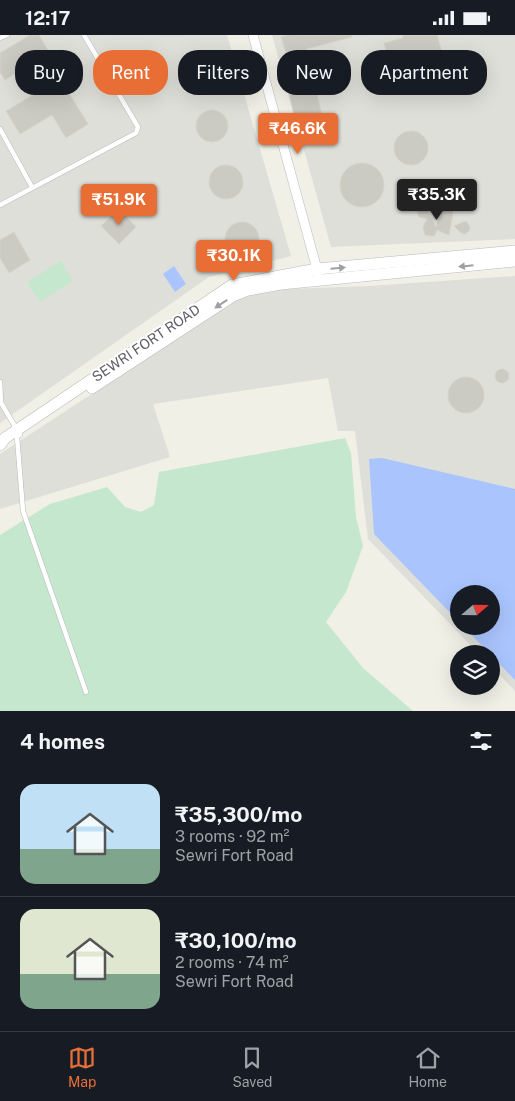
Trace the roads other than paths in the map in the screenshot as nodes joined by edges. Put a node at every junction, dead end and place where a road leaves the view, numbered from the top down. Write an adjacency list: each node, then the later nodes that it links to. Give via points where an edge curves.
1 (7, 35): 4 (lane)
2 (84, 35): 6 (lane, via 138,127 136,133)
3 (253, 35): 11 (street)
4 (0, 38)
5 (0, 129): 6 (lane)
6 (32, 187): 7 (lane)
7 (0, 205)
8 (515, 251): 10 (street, SEWRI FORT ROAD)
9 (515, 261): 10 (street, one-way to 10)
10 (400, 267): 11 (street, SEWRI FORT ROAD)
11 (318, 275): 14 (street, SEWRI FORT ROAD, via 232,285 188,320)
12 (0, 382): 13 (lane)
13 (1, 401): 14 (lane)
14 (17, 433): 15 (street, SEWRI FORT ROAD, via 4,438); 16 (lane, via 23,511)
15 (0, 445)
16 (86, 692)

